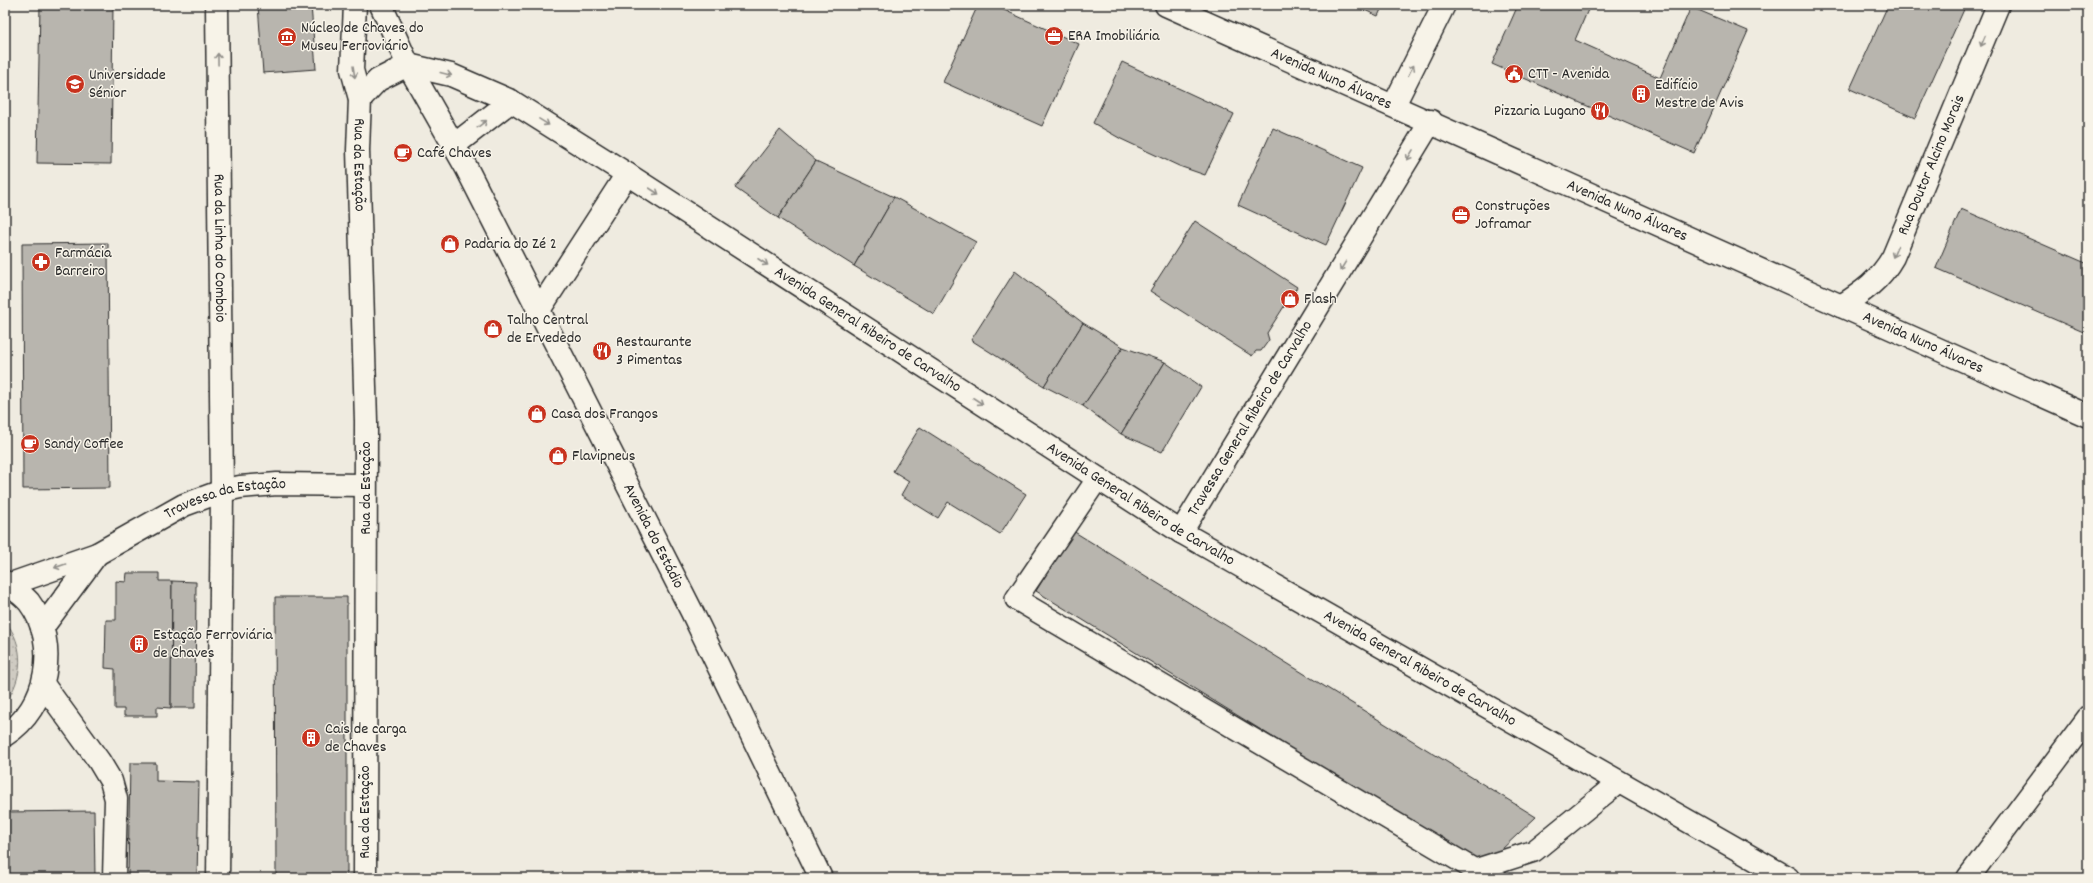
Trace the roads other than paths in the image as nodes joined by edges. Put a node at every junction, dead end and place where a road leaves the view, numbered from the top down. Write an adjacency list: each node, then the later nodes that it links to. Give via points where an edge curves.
1 (217, 5): 19 (street, Rua da Linha do Comboio, one-way to 1)
2 (355, 5): 8 (street, Rua da Estação, one-way to 8, via 352,70)
3 (381, 5): 7 (street, Avenida do Estádio)
4 (1166, 5): 10 (street, Avenida Nuno Álvares)
5 (1444, 5): 10 (street, one-way to 5)
6 (1998, 5): 14 (street, Rua Doutor Alcino Morais, one-way to 14, via 1893,257 1885,272 1874,283)
7 (408, 66): 8 (street, Rua da Estação, via 378,80); 9 (street, Avenida General Ribeiro de Carvalho, one-way to 9, via 451,75); 12 (street, Avenida do Estádio)
8 (360, 99): 18 (street, Rua da Estação, via 358,150)
9 (511, 101): 12 (street, one-way to 9); 13 (street, Avenida General Ribeiro de Carvalho, one-way to 13)
10 (1394, 105): 11 (street, Avenida Nuno Álvares)
11 (1430, 121): 14 (street, Avenida Nuno Álvares); 20 (street, Travessa General Ribeiro de Carvalho, one-way to 20)
12 (453, 146): 15 (street, Avenida do Estádio)
13 (627, 174): 15 (street); 17 (street, Avenida General Ribeiro de Carvalho, one-way to 17)
14 (1841, 306): 16 (street, Avenida Nuno Álvares)
15 (539, 310): 31 (street, Avenida do Estádio, via 692,612)
16 (2088, 416)
17 (1098, 478): 20 (street, Avenida General Ribeiro de Carvalho); 27 (lane, via 1016,599 1475,870 1534,851)
18 (366, 485): 19 (street, Travessa da Estação, via 271,484); 30 (street, Rua da Estação)
19 (222, 491): 21 (street, Travessa da Estação, via 184,505); 29 (street, Rua da Linha do Comboio)
20 (1181, 532): 27 (street, Avenida General Ribeiro de Carvalho)
21 (97, 554): 22 (street, Travessa da Estação, one-way to 22); 23 (street, Travessa da Estação)
22 (7, 584): 23 (street, via 29,602)
23 (42, 628): 24 (street, via 47,655)
24 (43, 684): 26 (street, via 32,709 14,730); 28 (street, via 99,761 110,781 116,799)
25 (2088, 718): 33 (street)
26 (5, 735)
27 (1619, 782): 32 (street, Avenida General Ribeiro de Carvalho)
28 (114, 878)
29 (218, 878)
30 (365, 878)
31 (821, 878)
32 (1788, 878)
33 (1968, 878)

